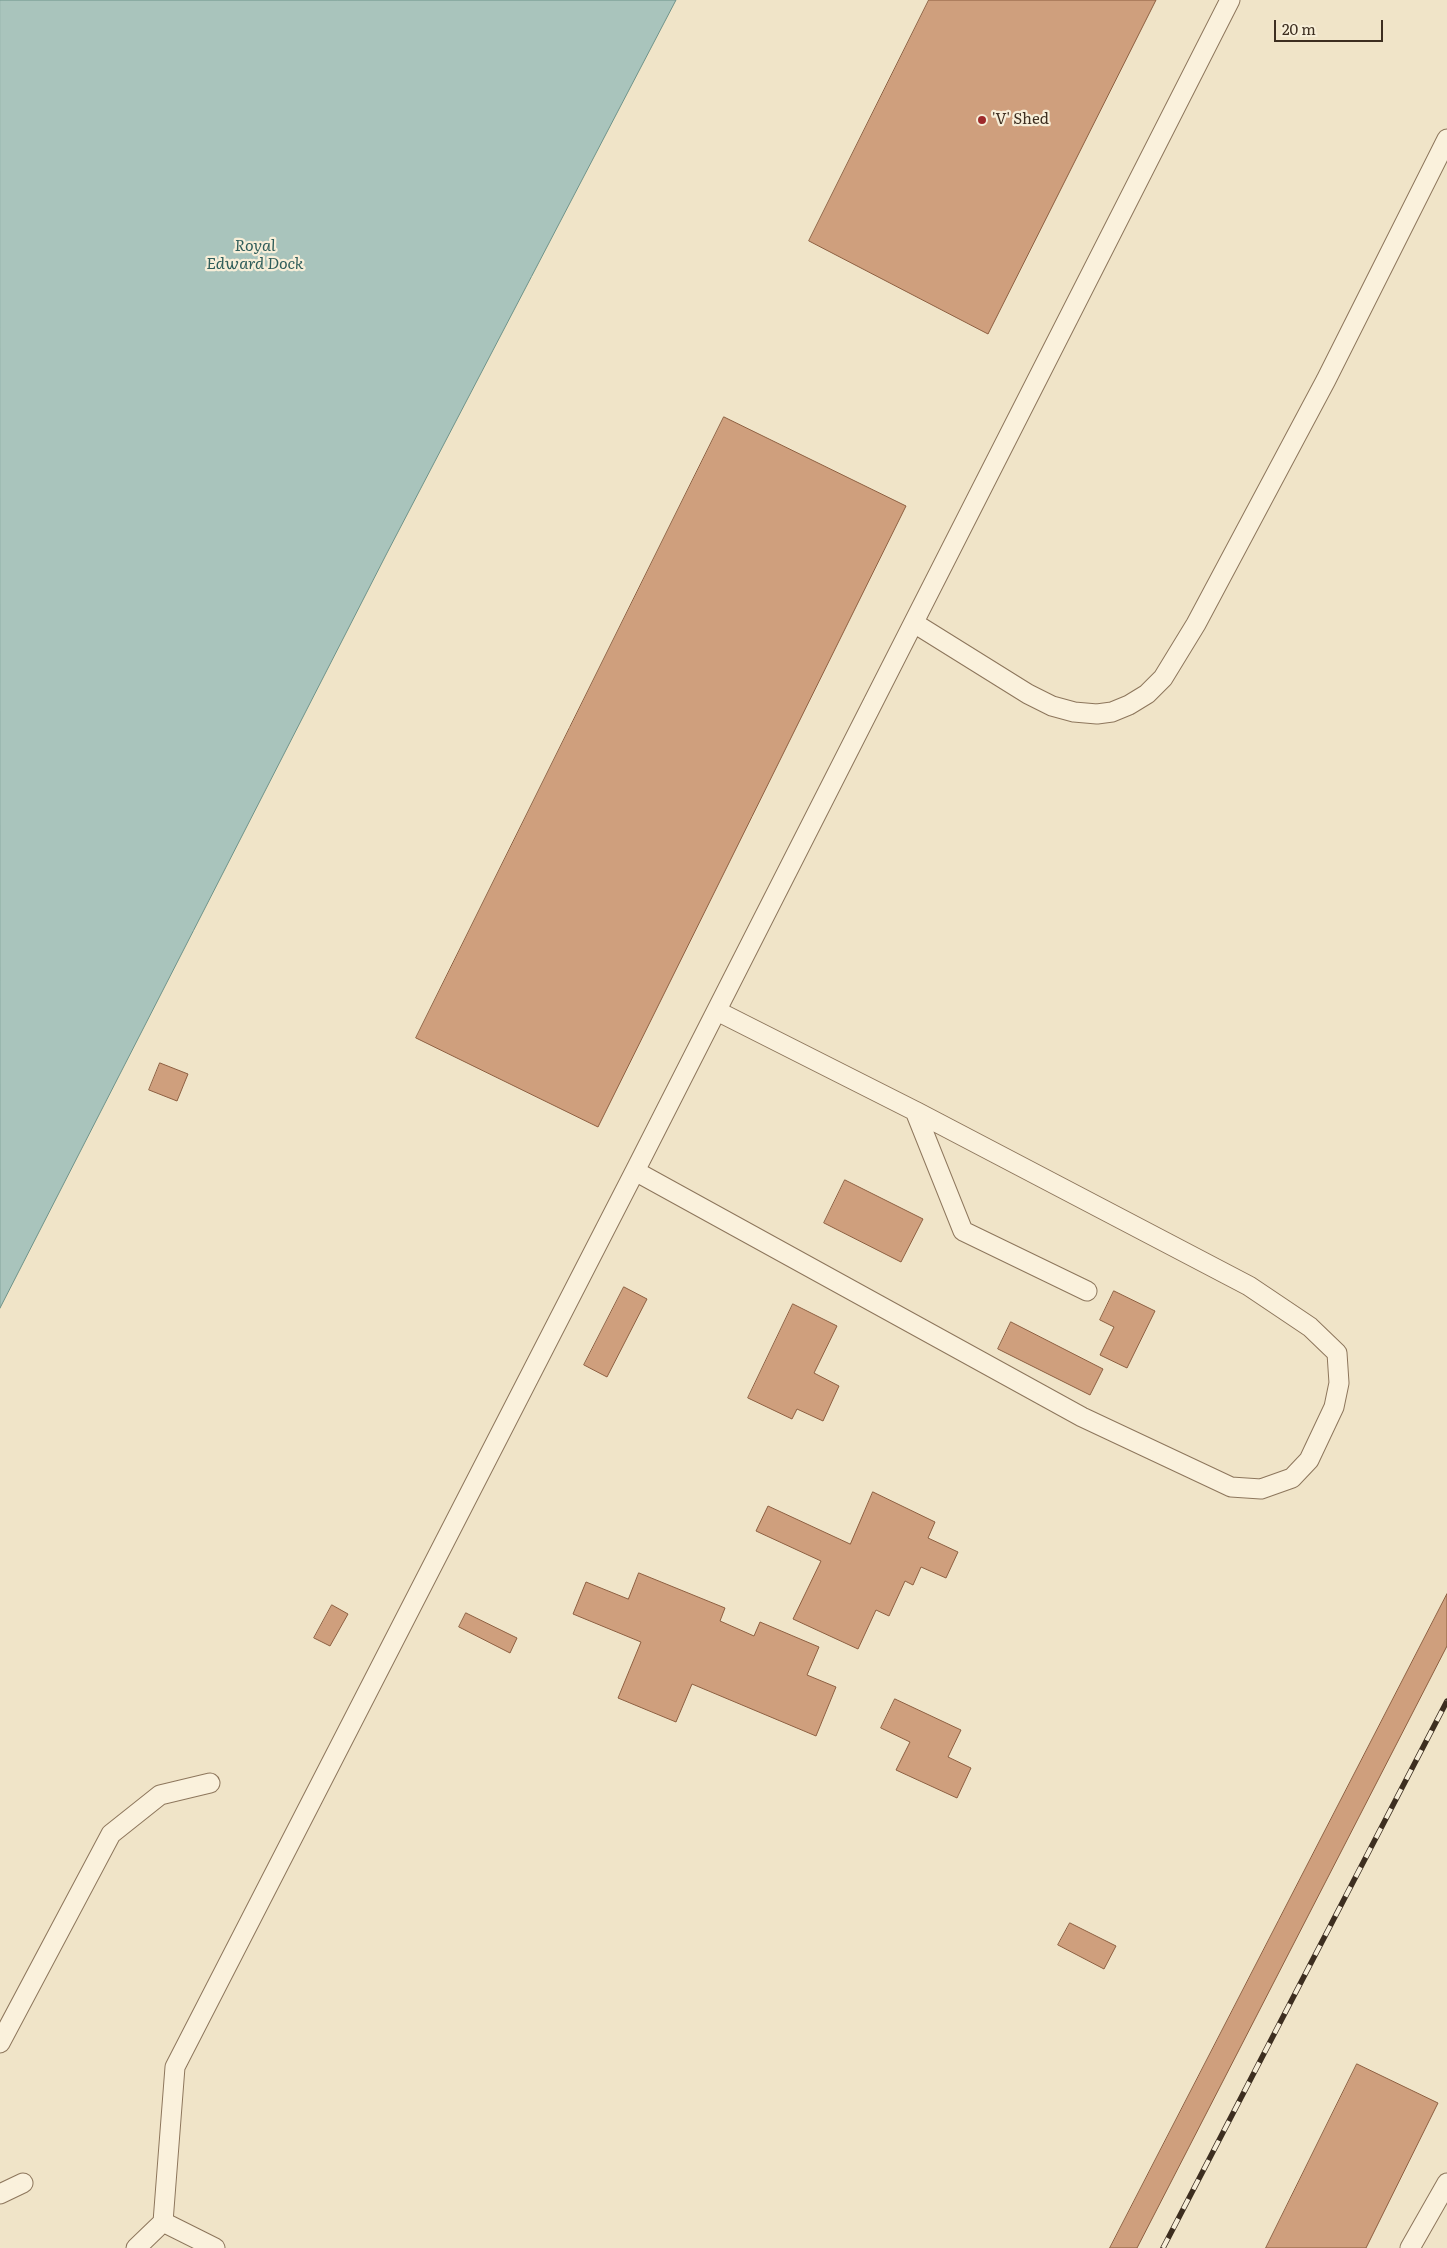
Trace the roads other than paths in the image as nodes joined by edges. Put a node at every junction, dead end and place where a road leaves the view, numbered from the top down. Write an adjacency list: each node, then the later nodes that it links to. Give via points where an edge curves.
1 (1230, 0): 3 (lane)
2 (1447, 139): 3 (lane, via 1326,380 1196,624 1163,678 1147,694 1112,712 1097,714 1052,706)
3 (914, 623): 4 (lane)
4 (717, 1011): 5 (lane); 6 (lane)
5 (915, 1111): 6 (lane, via 1249,1286 1310,1327 1337,1354 1339,1383 1334,1407 1309,1460 1292,1478 1261,1489 1230,1487 1082,1417); 7 (lane, via 963,1232)
6 (636, 1171): 13 (lane, via 175,2067)
7 (1087, 1291)
8 (210, 1783): 9 (lane, via 160,1795 111,1834)
9 (0, 2043)
10 (22, 2183): 12 (lane)
11 (1447, 2183): 16 (lane)
12 (0, 2194)
13 (164, 2222): 14 (lane); 15 (lane)
14 (136, 2248)
15 (215, 2248)
16 (1410, 2248)

